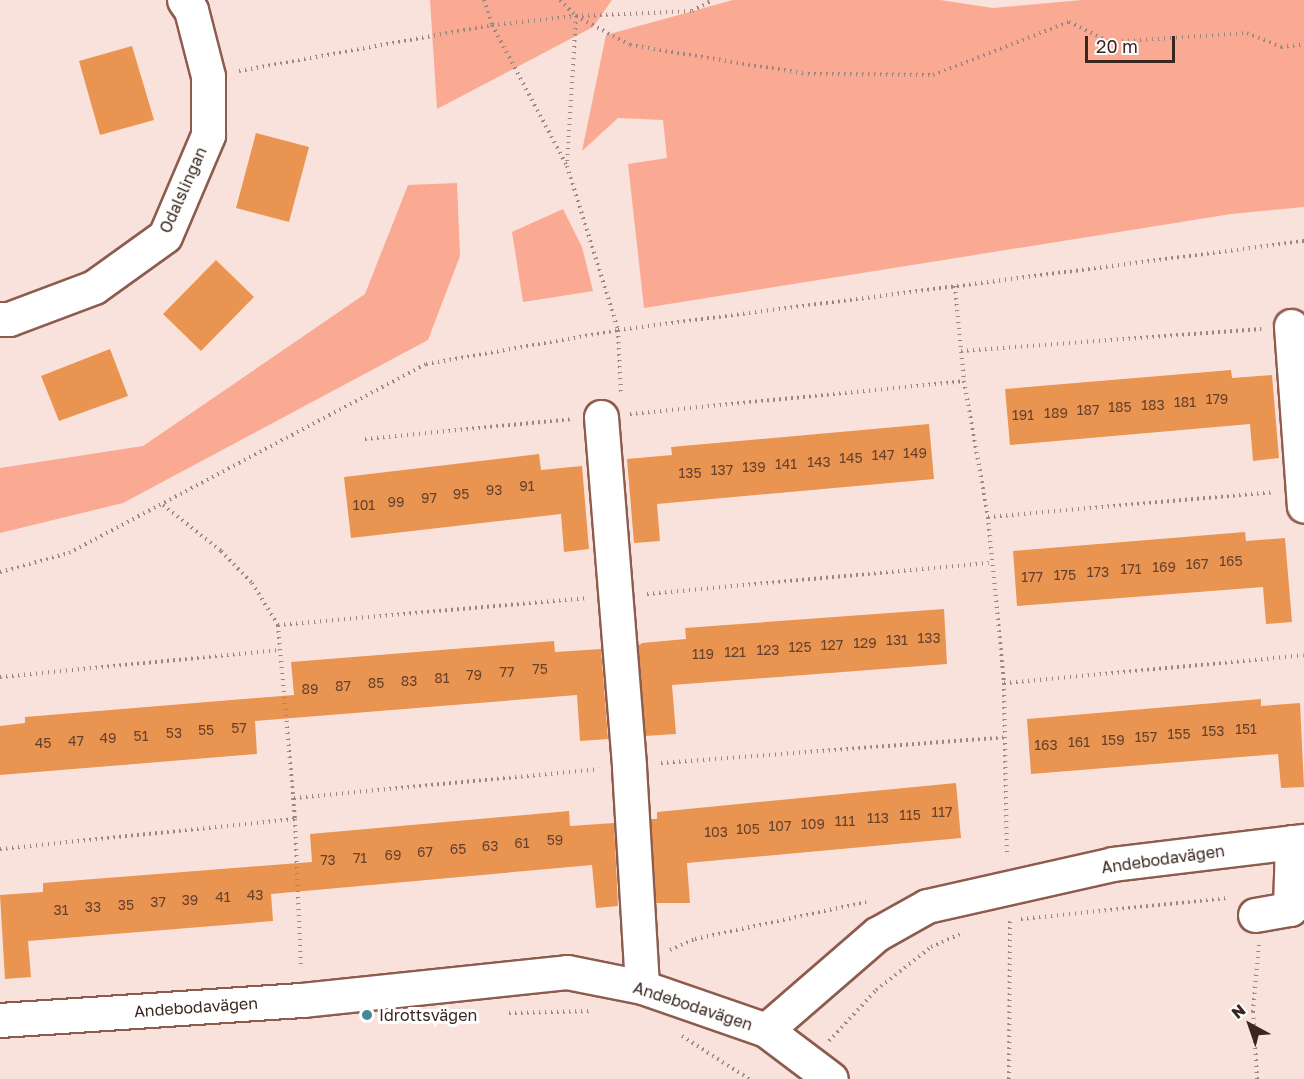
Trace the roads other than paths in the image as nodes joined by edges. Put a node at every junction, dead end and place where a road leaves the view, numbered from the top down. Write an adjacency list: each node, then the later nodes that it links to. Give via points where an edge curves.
1 (184, 0): 2 (street, Odalslingan, via 191,10 208,76 208,135 165,236 94,287)
2 (0, 319)
3 (1291, 326): 5 (street)
4 (611, 416): 8 (street, via 616,598)
5 (1303, 498)
6 (1298, 842): 7 (street, via 1290,909); 10 (street, Andebodavägen, via 1113,864 927,906 877,934)
7 (1257, 909)
8 (642, 987): 9 (street, Andebodavägen, via 567,972 302,1000); 10 (street, Andebodavägen)
9 (0, 1020)
10 (766, 1030): 11 (street)
11 (821, 1071)

